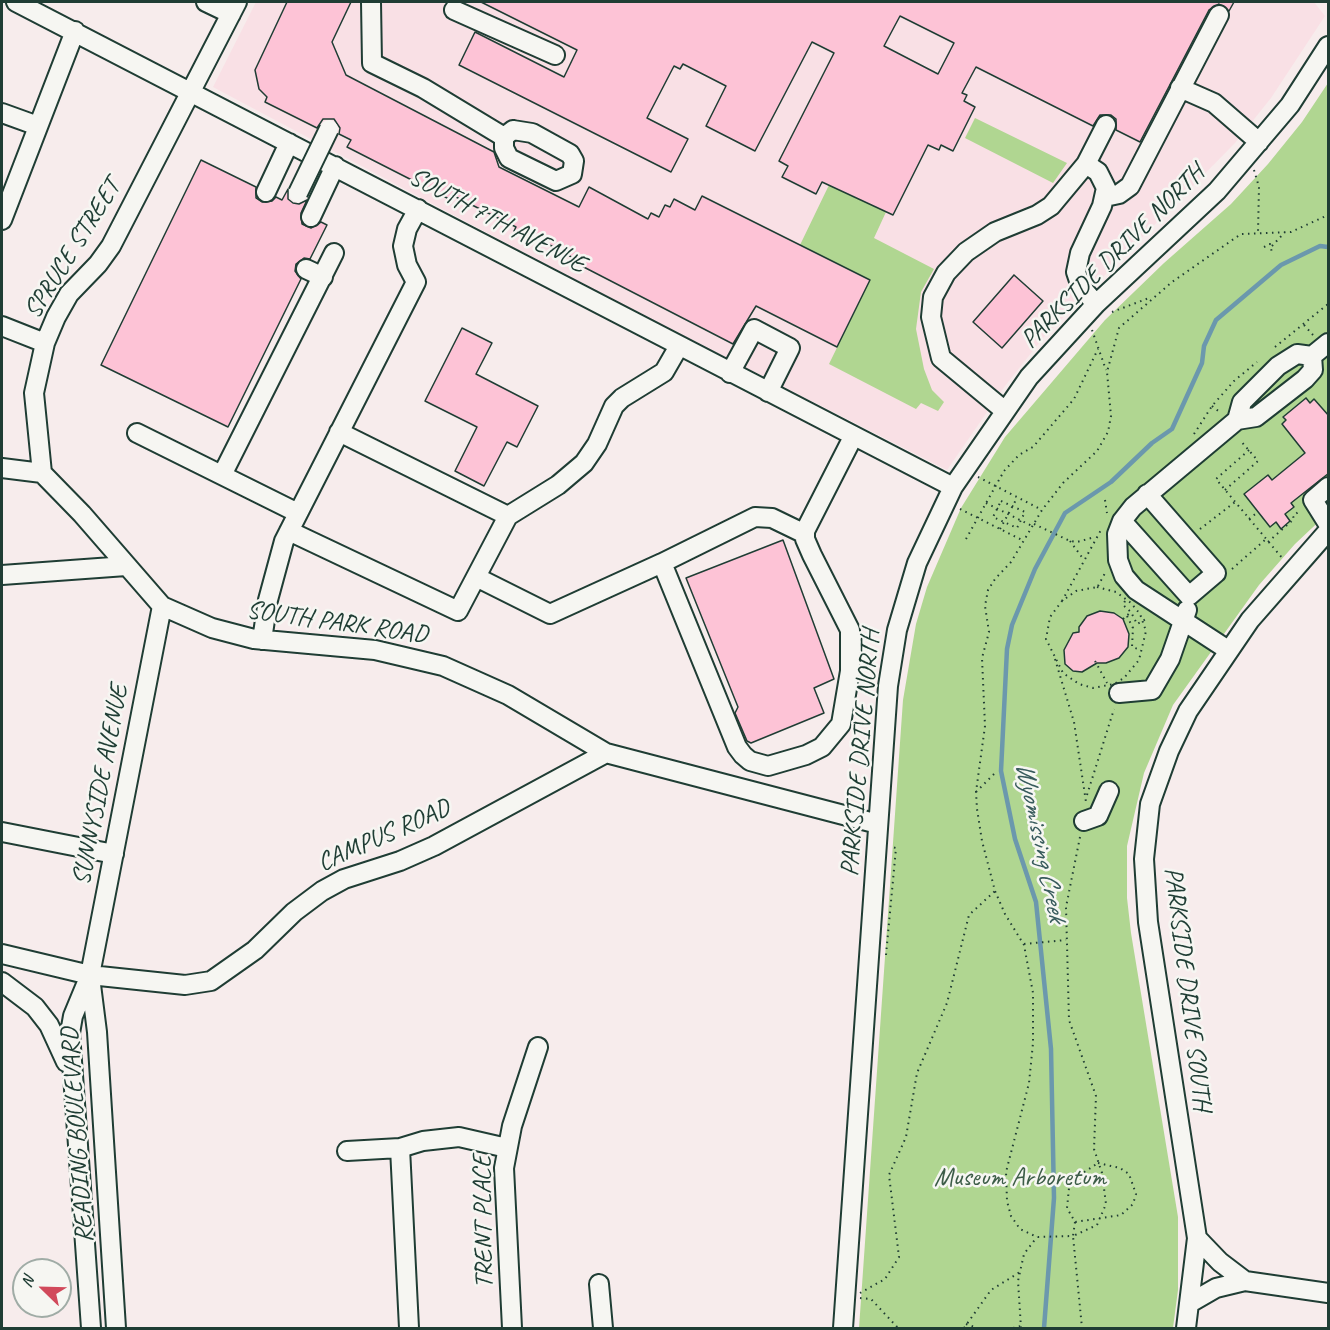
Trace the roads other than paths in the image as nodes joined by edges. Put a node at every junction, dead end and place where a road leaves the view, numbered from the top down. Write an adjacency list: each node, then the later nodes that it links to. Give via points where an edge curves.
1 (16, 2): 7 (street, SOUTH 7TH AVENUE)
2 (206, 2): 4 (street)
3 (371, 2): 16 (street, via 372,63)
4 (234, 8): 11 (street, SPRUCE STREET)
5 (454, 10): 9 (street, via 532,39)
6 (1219, 15): 10 (street)
7 (75, 31): 11 (street, SOUTH 7TH AVENUE); 14 (street)
8 (1329, 45): 17 (street, PARKSIDE DRIVE NORTH, via 1290,105)
9 (555, 55)
10 (1180, 88): 17 (street, via 1214,103); 23 (street, via 1130,186)
11 (190, 91): 18 (street, SOUTH 7TH AVENUE); 32 (street, SPRUCE STREET, via 111,246 64,302)
12 (2, 113): 14 (street)
13 (1106, 125): 19 (street)
14 (38, 126): 26 (street)
15 (329, 129): 22 (street, bridge)
16 (504, 136)
17 (1259, 142): 30 (street, PARKSIDE DRIVE NORTH)
18 (289, 143): 20 (street, SOUTH 7TH AVENUE); 21 (street)
19 (1086, 164): 23 (street, via 1098,172 1106,188); 38 (street, via 1051,206 995,232 966,252 946,273 933,297 931,317 941,358)
20 (335, 166): 24 (street, SOUTH 7TH AVENUE); 25 (street)
21 (266, 192)
22 (298, 193)
23 (1105, 197): 30 (street, via 1080,253 1076,272 1081,287)
24 (418, 209): 34 (street, SOUTH 7TH AVENUE); 40 (street, via 403,246 416,282)
25 (311, 217)
26 (2, 220)
27 (334, 254): 29 (street)
28 (306, 269): 29 (street)
29 (323, 277): 45 (street)
30 (1101, 310): 38 (street, PARKSIDE DRIVE NORTH, via 1029,377)
31 (2, 326): 32 (street)
32 (45, 343): 44 (street, SPRUCE STREET, via 34,393)
33 (1329, 343): 35 (street)
34 (679, 346): 36 (street, SOUTH 7TH AVENUE); 50 (street, via 664,372 614,406 584,463 558,485)
35 (1312, 356): 39 (street, via 1312,370 1305,379 1256,417); 39 (street, via 1297,354 1278,366 1242,402)
36 (730, 373): 37 (street, SOUTH 7TH AVENUE); 37 (street, via 754,329 790,348)
37 (768, 392): 42 (street, SOUTH 7TH AVENUE)
38 (1005, 411): 46 (street, PARKSIDE DRIVE NORTH)
39 (1237, 420): 48 (street)
40 (339, 432): 49 (street); 50 (street)
41 (137, 433): 45 (street)
42 (853, 437): 46 (street, SOUTH 7TH AVENUE); 55 (street)
43 (2, 468): 44 (street)
44 (42, 472): 57 (street, SOUTH PARK ROAD)
45 (222, 475): 49 (street)
46 (953, 487): 69 (street, PARKSIDE DRIVE NORTH, via 917,563 897,630 888,686)
47 (1329, 487): 52 (street, via 1312,500)
48 (1147, 494): 51 (street); 60 (street, via 1216,573)
49 (298, 513): 53 (street)
50 (508, 516): 59 (street)
51 (1115, 520): 60 (street); 62 (street, via 1116,546 1124,576 1136,590)
52 (1329, 524)
53 (289, 531): 59 (street, via 458,611); 63 (street, via 274,577)
54 (1329, 531): 64 (street, PARKSIDE DRIVE SOUTH)
55 (805, 534): 56 (street, via 772,519 755,517); 56 (street, via 850,630 850,670 842,724 822,747 778,764 768,766 750,761 737,747)
56 (662, 563): 59 (street, via 550,614)
57 (126, 566): 58 (street); 61 (street, SOUTH PARK ROAD)
58 (2, 575)
59 (476, 577)
60 (1190, 596): 62 (street)
61 (162, 606): 63 (street, SOUTH PARK ROAD, via 212,628); 71 (street, SUNNYSIDE AVENUE)
62 (1186, 621): 64 (street); 65 (street, via 1152,690)
63 (262, 640): 66 (street, SOUTH PARK ROAD, via 375,650 443,666 508,695)
64 (1228, 650): 82 (street, PARKSIDE DRIVE SOUTH, via 1188,711 1169,751 1150,804 1144,859 1148,922)
65 (1117, 685)
66 (606, 753): 69 (street, SOUTH PARK ROAD); 73 (street, CAMPUS ROAD, via 434,846 322,891 255,950 211,981 185,985)
67 (1109, 791): 68 (street, via 1098,816)
68 (1084, 821)
69 (878, 824): 87 (street, PARKSIDE DRIVE NORTH, via 845,1294)
70 (2, 832): 71 (street)
71 (114, 854): 73 (street, SUNNYSIDE AVENUE)
72 (2, 954): 73 (street)
73 (90, 975): 76 (street, READING BOULEVARD, via 70,1033); 80 (street, READING BOULEVARD)
74 (2, 982): 76 (street, READING BOULEVARD, via 35,1007 50,1025 69,1068)
75 (538, 1047): 78 (street, TRENT PLACE)
76 (74, 1096): 81 (street, READING BOULEVARD)
77 (400, 1148): 78 (street, via 459,1137); 79 (street); 90 (street)
78 (507, 1148): 91 (street, TRENT PLACE, via 504,1184)
79 (347, 1150)
80 (110, 1229): 81 (street); 89 (street, READING BOULEVARD)
81 (84, 1231): 88 (street, READING BOULEVARD)
82 (1197, 1238): 83 (street); 86 (street, PARKSIDE DRIVE SOUTH)
83 (1245, 1281): 85 (street); 86 (street, via 1216,1288)
84 (599, 1284): 92 (street)
85 (1329, 1293)
86 (1190, 1303): 93 (street, PARKSIDE DRIVE SOUTH)
87 (837, 1328)
88 (91, 1329)
89 (116, 1329)
90 (409, 1329)
91 (512, 1329)
92 (603, 1329)
93 (1186, 1329)

